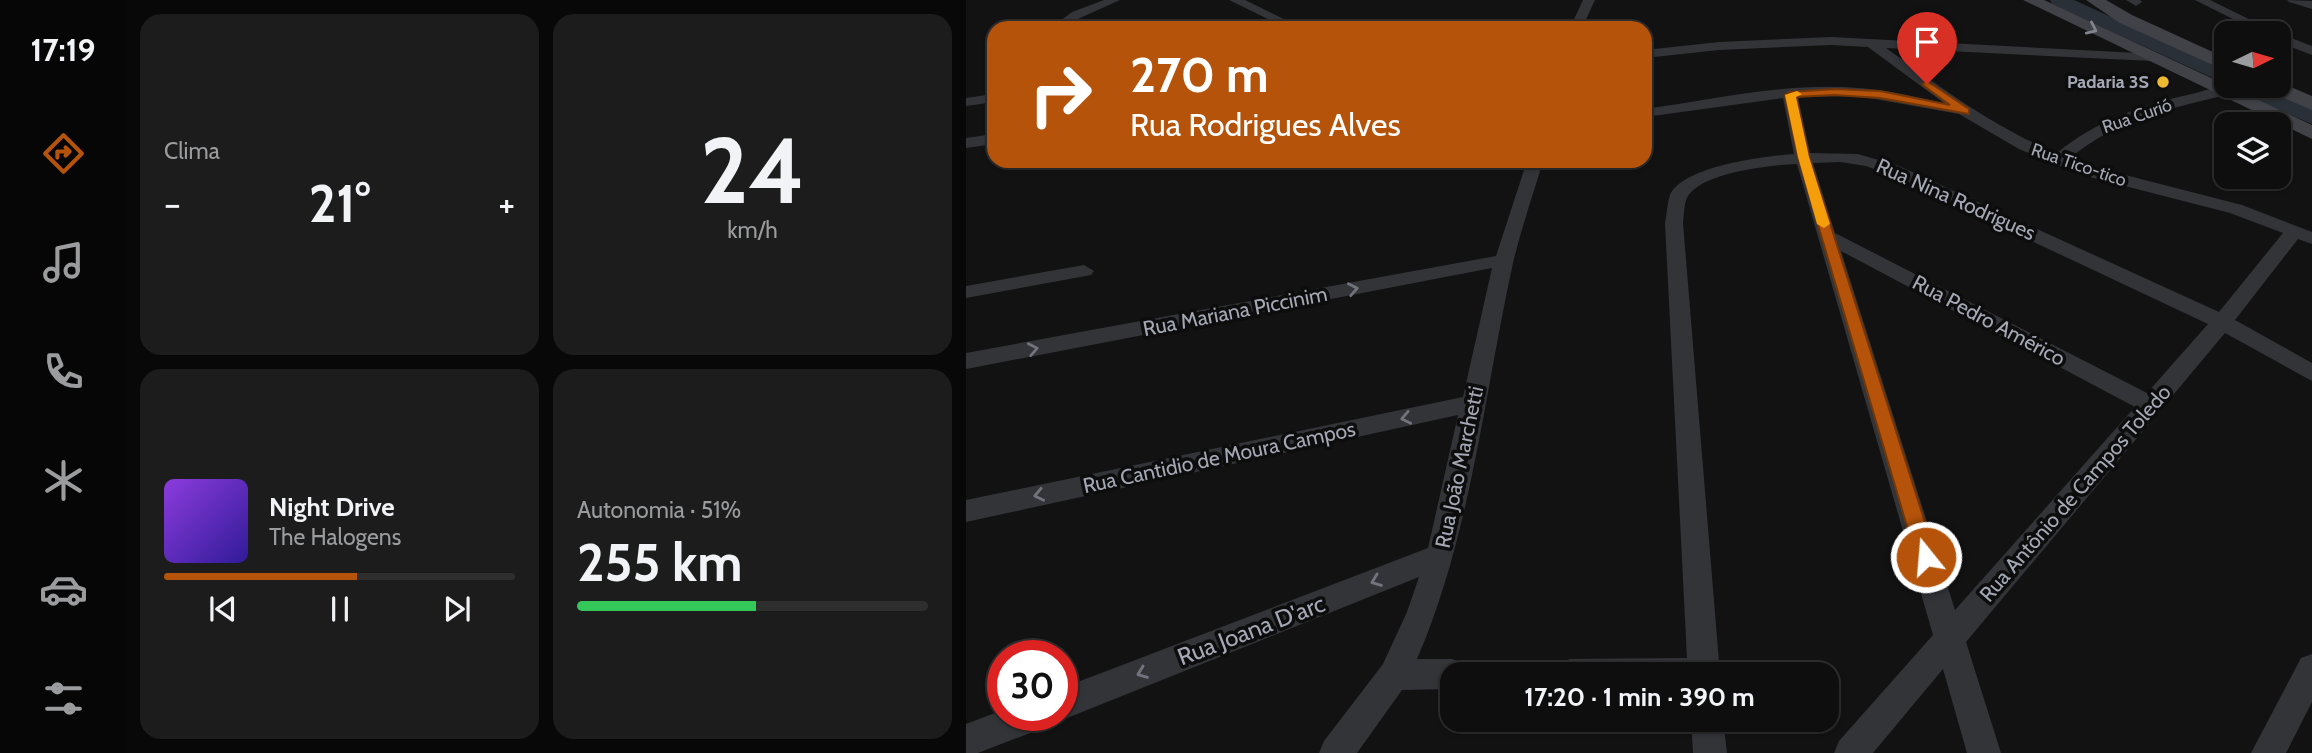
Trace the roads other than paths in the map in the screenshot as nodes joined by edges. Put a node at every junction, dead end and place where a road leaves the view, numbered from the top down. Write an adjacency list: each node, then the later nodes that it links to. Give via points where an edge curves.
1 (1114, 0): 9 (street)
2 (1235, 0): 10 (street)
3 (1589, 0): 11 (street)
4 (2031, 0): 17 (main road, one-way to 17)
5 (2094, 0): 18 (main road)
6 (2201, 0): 12 (street)
7 (2293, 0): 8 (street)
8 (2312, 5)
9 (1067, 21)
10 (1281, 21)
11 (1579, 21)
12 (2246, 21)
13 (1870, 42): 16 (street, via 1773,43); 17 (street); 27 (street, Rua Tico-tico)
14 (2291, 42): 15 (street)
15 (2312, 51)
16 (1652, 53)
17 (2152, 57): 19 (main road)
18 (2214, 59)
19 (2214, 86)
20 (2214, 94): 33 (street, Rua Curió, via 2104,125)
21 (1790, 95): 27 (street, via 1880,94); 28 (street); 32 (street)
22 (2291, 95): 26 (main road)
23 (2240, 98): 29 (main road)
24 (987, 99): 25 (street)
25 (966, 102)
26 (2312, 104)
27 (1965, 111): 33 (street, Rua Tico-tico)
28 (1652, 112)
29 (2312, 133)
30 (987, 140): 31 (street)
31 (966, 143)
32 (1803, 157): 36 (street); 40 (street, Rua Nina Rodrigues, via 1848,157 1887,167); 48 (street, Rua Nina Rodrigues, via 1707,175 1684,188 1676,204)
33 (2058, 160): 35 (street, Rua Tico-tico, via 2236,209)
34 (1533, 168): 37 (street, Rua João Marchetti)
35 (2304, 234): 40 (street, Rua Antônio de Campos Toledo)
36 (1827, 236): 44 (street, Rua Pedro Américo); 47 (street)
37 (1504, 260): 41 (street, Rua Mariana Piccinim, one-way to 37); 43 (street, Rua João Marchetti)
38 (1084, 271): 39 (street)
39 (966, 292)
40 (2222, 322): 42 (street, Rua Nina Rodrigues); 44 (street, Rua Antônio de Campos Toledo)
41 (966, 361)
42 (2312, 373)
43 (1472, 404): 45 (street, Rua Cantidio de Moura Campos, one-way to 45); 46 (street, Rua João Marchetti)
44 (2150, 405): 47 (street, Rua Antônio de Campos Toledo)
45 (966, 511)
46 (1440, 556): 51 (street, Rua João Marchetti, via 1422,613); 52 (street, Rua Joana D'arc, one-way to 52)
47 (1951, 637): 58 (street, Rua Antônio de Campos Toledo); 59 (street)
48 (1703, 662)
49 (2312, 669): 60 (street)
50 (1440, 674): 51 (street)
51 (1394, 675): 56 (street, Rua João Marchetti)
52 (1078, 698)
53 (992, 731): 55 (street)
54 (1708, 732): 57 (street)
55 (966, 741)
56 (1336, 753)
57 (1710, 753)
58 (1852, 753)
59 (1984, 753)
60 (2268, 753)

